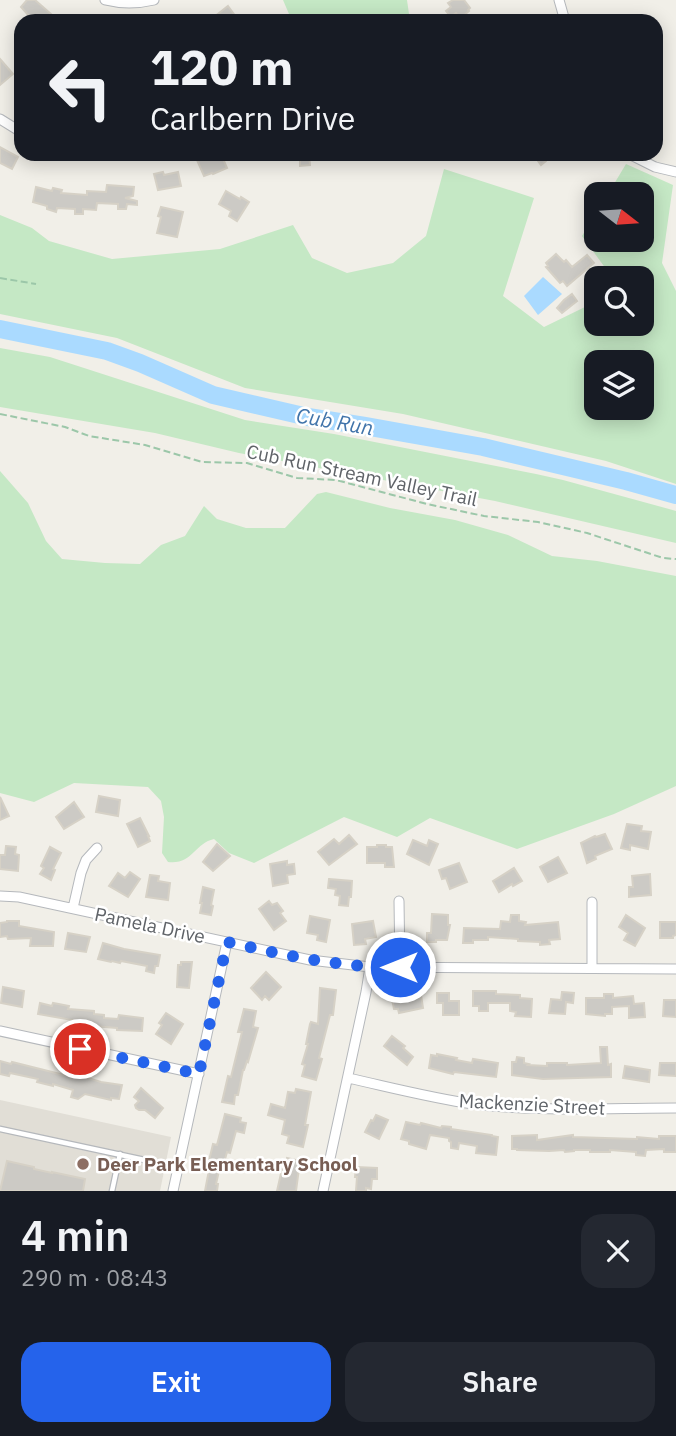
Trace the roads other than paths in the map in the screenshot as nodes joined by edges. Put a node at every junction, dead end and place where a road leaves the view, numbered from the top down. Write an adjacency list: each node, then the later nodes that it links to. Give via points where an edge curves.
1 (105, 0): 2 (street)
2 (154, 0)
3 (643, 161): 4 (street)
4 (676, 172)
5 (97, 848): 9 (street, via 86,860)
6 (0, 895): 9 (street, Pamela Drive)
7 (399, 901): 12 (street)
8 (592, 902): 13 (street)
9 (73, 908): 10 (street, Pamela Drive)
10 (227, 942): 11 (street, Pamela Drive); 16 (street)
11 (370, 967): 12 (street, Pamela Drive); 17 (street)
12 (400, 967): 13 (street, Pamela Drive)
13 (592, 968): 14 (street, Pamela Drive)
14 (676, 969)
15 (0, 1031): 16 (street)
16 (199, 1074): 21 (street)
17 (348, 1078): 18 (street, Mackenzie Street, via 487,1105); 24 (street)
18 (676, 1108)
19 (0, 1129): 20 (lane)
20 (120, 1154): 21 (lane); 22 (lane)
21 (178, 1167): 23 (street)
22 (112, 1191)
23 (173, 1191)
24 (323, 1191)

